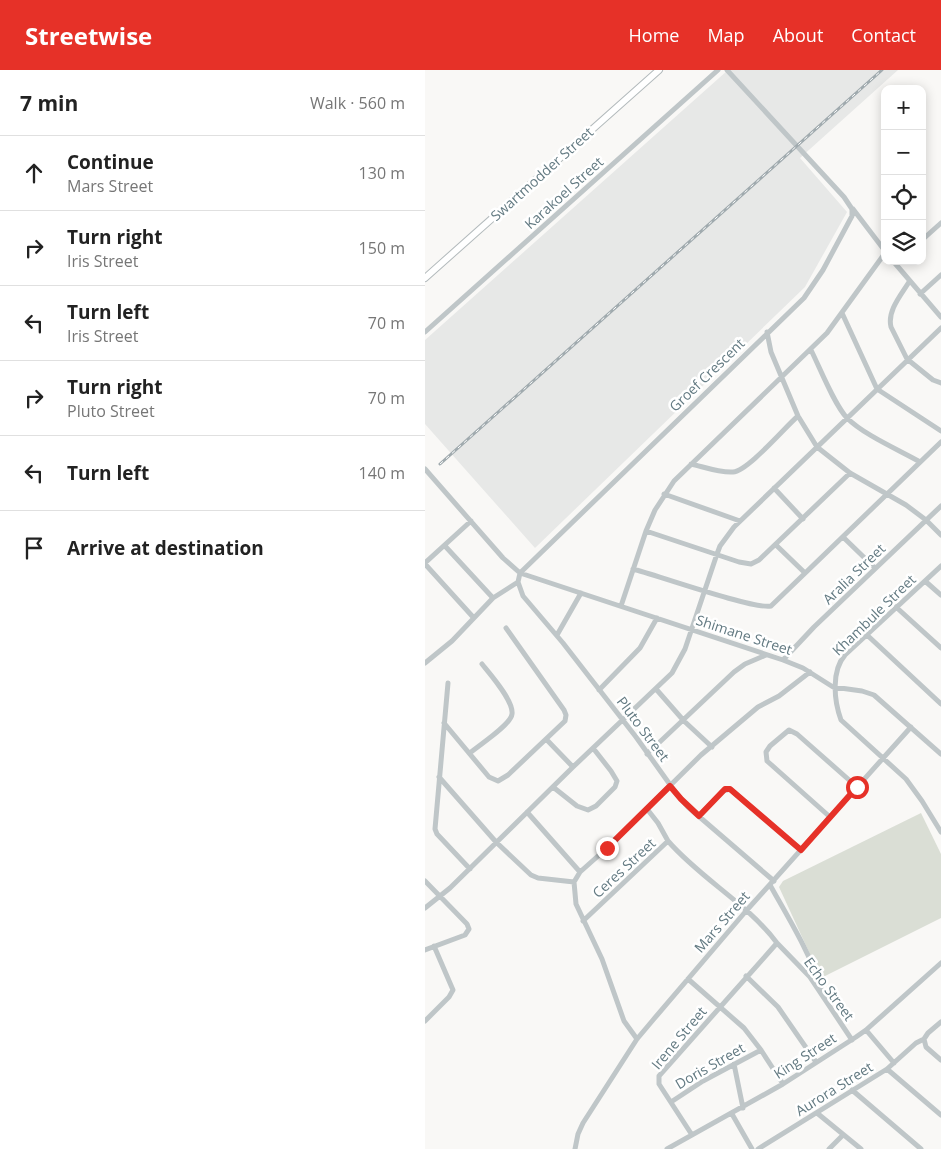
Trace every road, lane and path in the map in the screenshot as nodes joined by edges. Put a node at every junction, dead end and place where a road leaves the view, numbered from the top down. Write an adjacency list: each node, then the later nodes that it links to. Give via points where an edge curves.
1 (659, 70): 11 (main road, Swartmodder Street)
2 (718, 70): 17 (street, Karakoel Street)
3 (727, 70): 4 (street)
4 (852, 208): 7 (street); 18 (street, Groef Crescent, via 852,216 815,283 804,298)
5 (941, 223): 6 (street)
6 (926, 236)
7 (881, 247)
8 (881, 258): 14 (street)
9 (897, 265): 12 (street)
10 (941, 275): 13 (street)
11 (425, 278)
12 (909, 282): 13 (street); 20 (street, via 891,312 889,322)
13 (920, 294): 15 (street)
14 (842, 313): 19 (street); 23 (street)
15 (941, 317)
16 (941, 328): 20 (street)
17 (425, 332)
18 (767, 332): 21 (street, via 771,352); 51 (street, Groef Crescent)
19 (811, 350): 21 (street); 25 (street)
20 (907, 359): 22 (street); 23 (street)
21 (782, 376): 24 (street); 30 (street)
22 (941, 383)
23 (877, 390): 25 (street); 26 (street)
24 (798, 416): 28 (street); 30 (street, via 737,472)
25 (847, 418): 28 (street); 29 (street)
26 (941, 431)
27 (941, 442): 29 (street)
28 (817, 447): 32 (street); 33 (street)
29 (920, 462): 35 (street)
30 (691, 464): 34 (street)
31 (425, 469): 39 (street)
32 (850, 473): 35 (street); 37 (street)
33 (774, 488): 37 (street); 40 (street)
34 (665, 494): 40 (street); 41 (street)
35 (886, 495): 38 (street); 43 (street)
36 (941, 506): 38 (street, Aralia Street)
37 (803, 519): 44 (street)
38 (927, 520): 42 (street); 49 (street, Aralia Street)
39 (471, 521): 45 (street); 51 (street)
40 (740, 521): 46 (street)
41 (646, 531): 46 (street); 50 (street)
42 (941, 535)
43 (843, 537): 49 (street); 52 (street)
44 (776, 545): 46 (street, via 751,564); 52 (street)
45 (445, 546): 47 (street); 58 (street)
46 (717, 554): 55 (street)
47 (425, 564): 61 (street)
48 (941, 566): 53 (street, Khambule Street)
49 (875, 568): 69 (street, Aralia Street)
50 (633, 569): 55 (street); 59 (street)
51 (520, 573): 54 (street); 56 (street, Shimane Street)
52 (805, 573): 55 (street, via 767,607)
53 (925, 580): 57 (street); 60 (street, Khambule Street)
54 (518, 582): 58 (street); 65 (street, Pluto Street, via 523,596)
55 (705, 591): 64 (street)
56 (581, 593): 59 (street, Shimane Street); 65 (street)
57 (941, 595)
58 (493, 598): 61 (street)
59 (621, 606): 62 (street, Shimane Street)
60 (896, 607): 66 (street, Khambule Street); 67 (street)
61 (473, 617): 70 (street, via 453,641)
62 (657, 618): 64 (street, Shimane Street); 78 (street, via 636,652)
63 (506, 628): 84 (street, via 566,713 565,721)
64 (692, 630): 68 (street, Shimane Street); 77 (street, via 677,666)
65 (557, 635): 78 (street, Pluto Street)
66 (867, 635): 73 (street, Khambule Street, via 842,659); 79 (street)
67 (941, 648)
68 (766, 654): 69 (street, Shimane Street); 81 (street, via 734,672)
69 (783, 660): 72 (street, Shimane Street)
70 (425, 663)
71 (482, 664): 87 (street, via 506,697 512,714 507,723)
72 (810, 672): 74 (street, Shimane Street); 85 (street, via 779,696 758,707)
73 (836, 676): 74 (street); 76 (street, Khambule Street)
74 (823, 681): 76 (street, Shimane Street)
75 (448, 683): 82 (street)
76 (837, 688): 83 (street, Shimane Street, via 874,695); 90 (street, Khambule Street, via 841,720)
77 (656, 689): 80 (street); 81 (street)
78 (599, 690): 80 (street, Pluto Street)
79 (941, 704)
80 (623, 720): 86 (street); 88 (street, Pluto Street)
81 (684, 721): 85 (street); 88 (street)
82 (444, 723): 87 (street); 92 (street)
83 (911, 727): 89 (street, Shimane Street); 90 (street, Mars Street)
84 (546, 739): 87 (street, via 508,775 498,780 489,777); 91 (street)
85 (712, 746): 93 (street)
86 (593, 748): 91 (street); 94 (street, via 617,782 596,806 581,809)
87 (470, 753)
88 (647, 754): 93 (street, Pluto Street)
89 (941, 754)
90 (883, 757): 95 (street, Mars Street); 100 (street, Khambule Street, via 906,779)
91 (573, 768): 94 (street)
92 (439, 776): 102 (street); 104 (street, via 435,829)
93 (670, 786): 96 (street); 98 (street, Pluto Street)
94 (553, 787): 97 (street)
95 (857, 787): 99 (street, Mars Street); 99 (street, via 789,730 770,746 766,752 767,761)
96 (647, 809): 101 (street); 105 (street)
97 (527, 812): 102 (street); 105 (street)
98 (699, 816): 103 (street, via 725,789 730,789); 108 (street, Pluto Street)
99 (830, 817): 103 (street, Mars Street)
100 (941, 832)
101 (669, 841): 111 (street, Ceres Street, via 694,868); 112 (street, Ceres Street)
102 (496, 842): 104 (street); 107 (street, via 534,877)
103 (801, 850): 108 (street, Mars Street)
104 (470, 869): 109 (street)
105 (580, 872): 107 (street)
106 (425, 881): 109 (street)
107 (574, 882): 112 (street, via 575,904)
108 (772, 883): 111 (street, Mars Street); 119 (street)
109 (440, 898): 110 (street); 114 (street, via 467,924 469,930 465,935)
110 (425, 908)
111 (747, 911): 113 (street, Ceres Street); 118 (street, Mars Street)
112 (583, 921): 124 (street, via 602,959 624,1021)
113 (777, 943): 117 (street); 119 (street, Echo Street)
114 (434, 946): 115 (street); 121 (street, via 453,990)
115 (425, 950)
116 (941, 963): 123 (street, King Street)
117 (746, 976): 120 (street); 129 (street, via 778,1007)
118 (688, 979): 120 (street); 124 (street, Mars Street)
119 (824, 996): 126 (street, Echo Street)
120 (720, 1006): 127 (street, via 744,1028); 135 (street, Irene Street, via 659,1076 659,1084)
121 (425, 1021)
122 (941, 1022): 125 (street)
123 (866, 1030): 126 (street, King Street); 130 (street)
124 (637, 1039): 142 (street, Mars Street, via 587,1117)
125 (924, 1039): 128 (street, via 926,1047); 130 (street)
126 (852, 1040): 129 (street, King Street)
127 (761, 1050): 131 (street, Doris Street); 133 (street)
128 (941, 1060)
129 (816, 1062): 133 (street, King Street)
130 (894, 1063): 132 (street)
131 (734, 1064): 135 (street, Doris Street); 136 (street)
132 (887, 1070): 134 (street, Aurora Street); 139 (street, Aurora Street)
133 (783, 1084): 136 (street, King Street)
134 (852, 1090): 137 (street, Aurora Street); 148 (street)
135 (671, 1102): 140 (street, Irene Street)
136 (743, 1108): 138 (street, King Street)
137 (817, 1113): 141 (street); 145 (street, Aurora Street)
138 (732, 1114): 140 (street, King Street); 144 (street)
139 (941, 1115)
140 (692, 1135): 143 (street, King Street)
141 (843, 1135): 146 (street); 147 (street)
142 (575, 1149)
143 (667, 1149)
144 (752, 1149)
145 (759, 1149)
146 (829, 1149)
147 (861, 1149)
148 (921, 1149)

